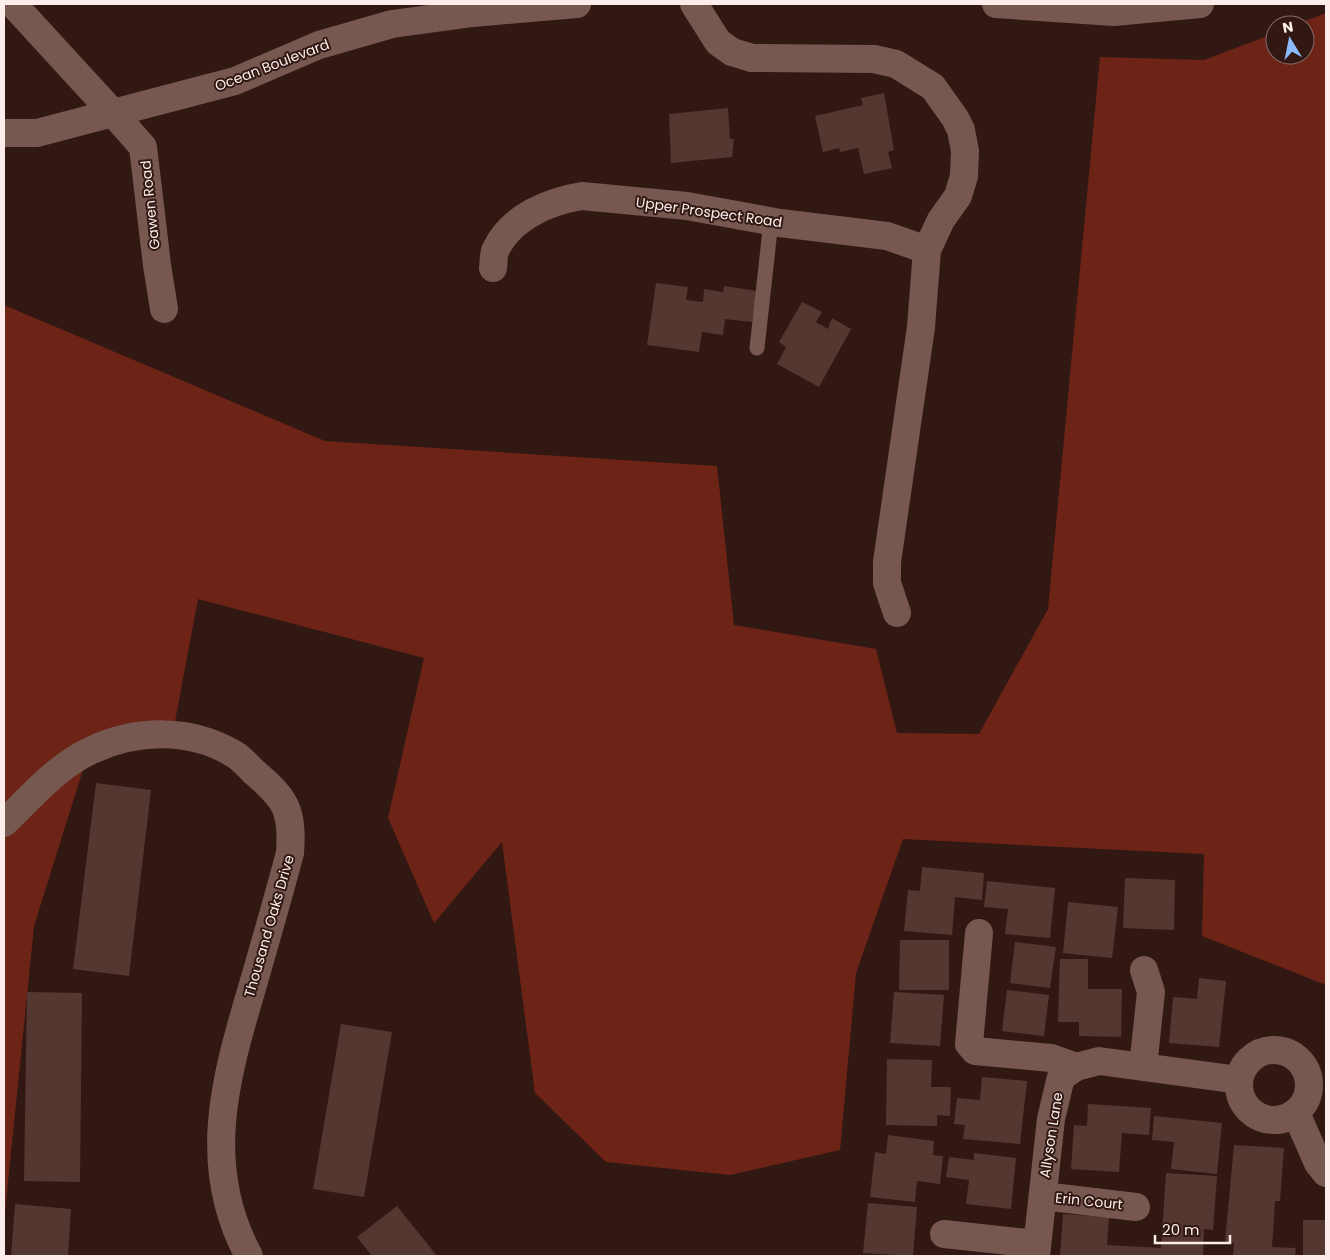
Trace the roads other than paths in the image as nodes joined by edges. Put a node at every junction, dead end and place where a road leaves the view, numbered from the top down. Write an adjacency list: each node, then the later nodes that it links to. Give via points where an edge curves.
1 (13, 4): 6 (street)
2 (577, 4): 6 (street, Ocean Boulevard, via 392,24 319,45 235,81)
3 (694, 4): 9 (street, via 718,42 732,52 752,58 874,59 896,64 933,87 956,118 966,150 958,196 941,220)
4 (996, 4): 5 (street, via 1114,12)
5 (1200, 4)
6 (114, 113): 7 (street, Ocean Boulevard, via 37,133); 11 (street, Gawen Road, via 143,147)
7 (4, 133)
8 (771, 221): 9 (street, Upper Prospect Road, via 887,236); 10 (street, Upper Prospect Road, via 687,206 582,196 567,198 520,220 496,249); 12 (lane)
9 (927, 250): 13 (street, via 921,326 887,562 887,583)
10 (493, 268)
11 (164, 309)
12 (757, 348)
13 (897, 612)
14 (4, 823): 26 (street, Thousand Oaks Drive, via 60,772 92,750 132,736 163,733 207,741 235,754 273,788 286,805 292,830 290,853 234,1049 221,1116 227,1197)
15 (979, 933): 18 (street, via 969,1044 975,1051 1051,1058)
16 (1144, 970): 17 (street, via 1151,992)
17 (1143, 1066): 18 (street, via 1099,1061); 19 (street)
18 (1076, 1067): 22 (street, Allyson Lane, via 1061,1077 1051,1119)
19 (1238, 1080): 20 (street, via 1242,1100 1256,1115 1283,1120); 20 (street, via 1252,1056 1265,1050 1279,1049 1292,1054 1303,1063 1309,1076 1310,1090)
20 (1296, 1113): 21 (street, via 1318,1163)
21 (1326, 1173)
22 (1042, 1196): 23 (street, Erin Court); 25 (street, Allyson Lane)
23 (1136, 1207)
24 (944, 1234): 25 (street)
25 (1037, 1250)
26 (249, 1256)

